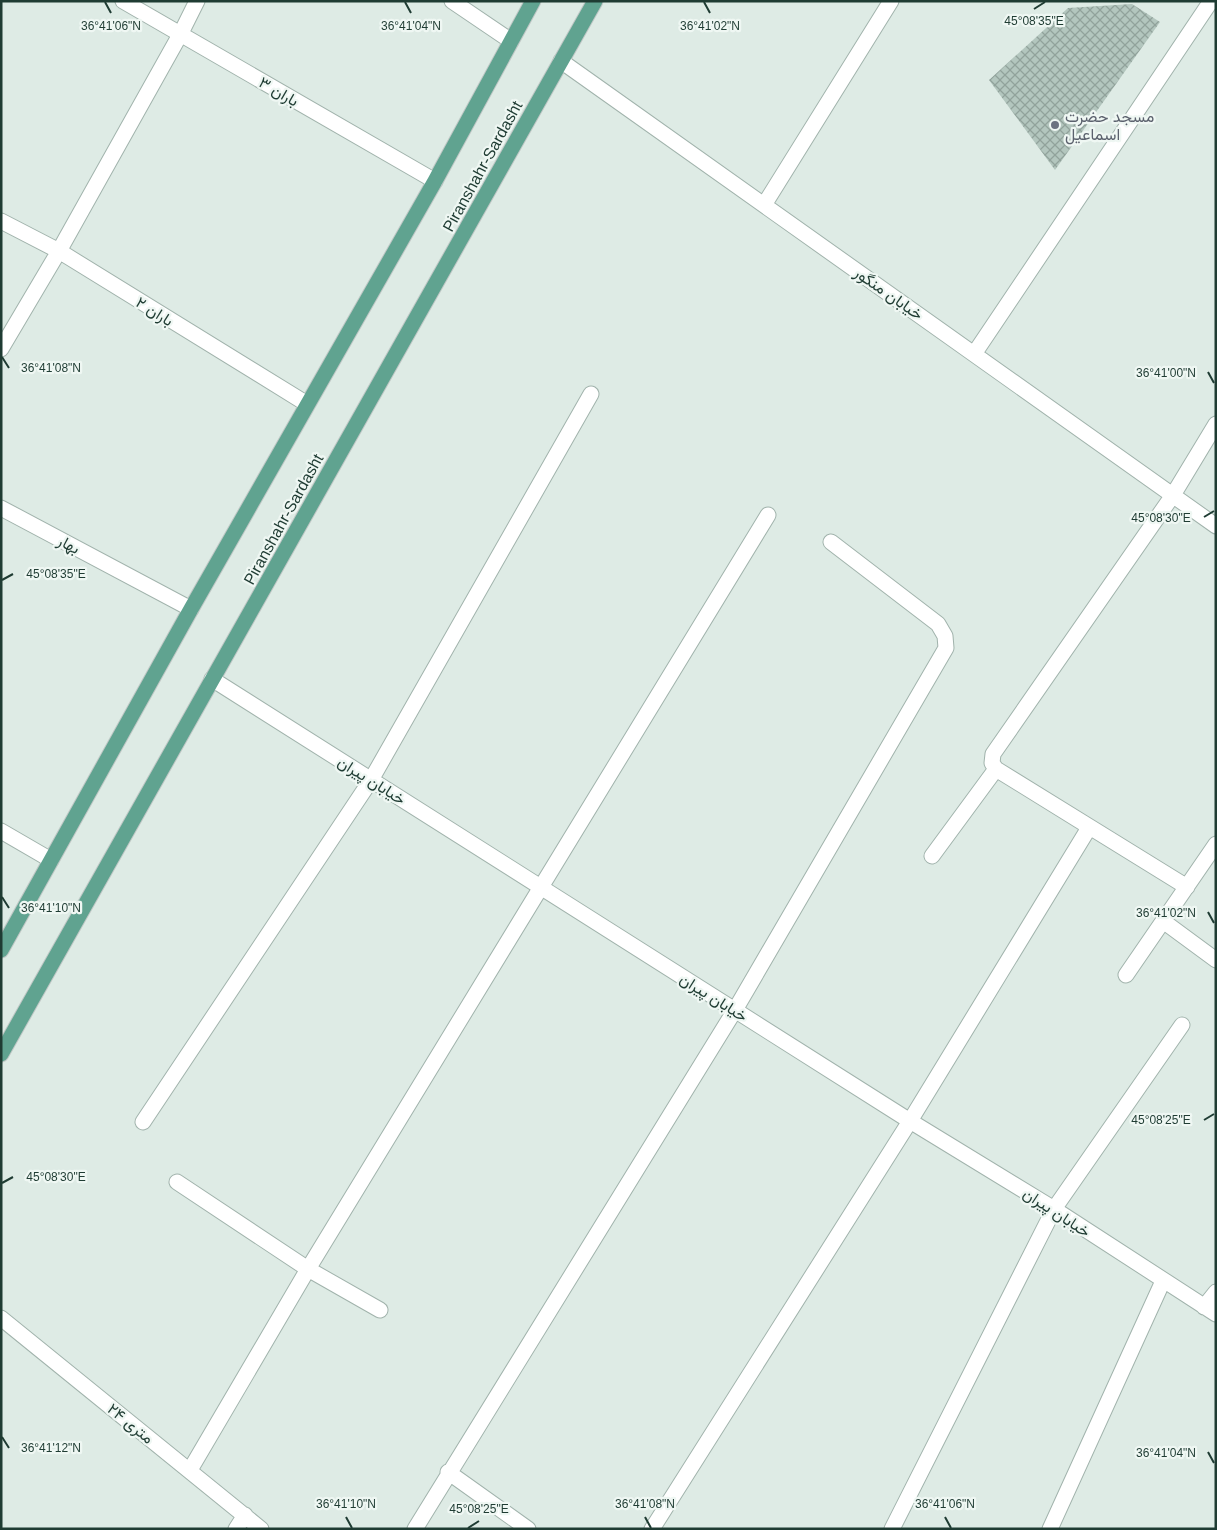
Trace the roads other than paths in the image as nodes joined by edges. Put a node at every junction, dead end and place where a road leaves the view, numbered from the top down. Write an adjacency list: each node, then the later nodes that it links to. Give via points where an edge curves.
1 (123, 1): 8 (street, باران ۳)
2 (196, 1): 8 (street)
3 (452, 1): 9 (street)
4 (533, 1): 9 (main road)
5 (595, 1): 10 (main road, Piranshahr-Sardasht)
6 (891, 1): 12 (street)
7 (1211, 1): 16 (street)
8 (181, 33): 11 (street, باران ۳); 14 (street)
9 (511, 41): 11 (main road)
10 (561, 61): 12 (street, خیابان منگور); 26 (main road, Piranshahr-Sardasht)
11 (434, 181): 18 (main road)
12 (764, 206): 16 (street, خیابان منگور)
13 (1, 221): 14 (street, باران ۲)
14 (58, 251): 15 (street); 18 (street, باران ۲)
15 (1, 349)
16 (974, 354): 20 (street, خیابان منگور)
17 (591, 394): 28 (street)
18 (307, 404): 25 (main road)
19 (1216, 424): 20 (street)
20 (1173, 495): 23 (street, خیابان منگور); 27 (street, via 993,754 992,763)
21 (1, 508): 25 (street, بهار)
22 (768, 515): 34 (street)
23 (1216, 526)
24 (831, 542): 40 (street, via 938,624 945,636 946,648)
25 (190, 609): 33 (main road)
26 (212, 679): 28 (street, خیابان پیران); 42 (main road, Piranshahr-Sardasht)
27 (996, 769): 29 (street); 32 (street)
28 (371, 780): 34 (street, خیابان پیران); 44 (street)
29 (1085, 824): 35 (street); 43 (street, via 1087,831)
30 (1, 831): 33 (street)
31 (1216, 844): 35 (street)
32 (932, 856)
33 (51, 860): 37 (main road)
34 (540, 887): 40 (street, خیابان پیران); 47 (street)
35 (1187, 887): 36 (street)
36 (1163, 921): 38 (street); 39 (street)
37 (1, 950)
38 (1216, 960)
39 (1126, 975)
40 (735, 1010): 43 (street, خیابان پیران); 54 (street)
41 (1182, 1025): 46 (street)
42 (1, 1054)
43 (910, 1121): 46 (street, خیابان پیران); 60 (street)
44 (143, 1122)
45 (177, 1182): 47 (street)
46 (1054, 1208): 48 (street, خیابان پیران); 61 (street)
47 (308, 1269): 50 (street); 53 (street)
48 (1163, 1281): 51 (street, خیابان پیران); 62 (street)
49 (1216, 1292): 51 (street)
50 (380, 1310)
51 (1210, 1311)
52 (1, 1318): 53 (street, ۲۴ متری)
53 (190, 1470): 55 (street, ۲۴ متری)
54 (448, 1472): 58 (street); 59 (street)
55 (245, 1515): 56 (street); 57 (street, ۲۴ متری)
56 (236, 1529)
57 (261, 1529)
58 (415, 1529)
59 (528, 1529)
60 (652, 1529)
61 (892, 1529)
62 (1050, 1529)

